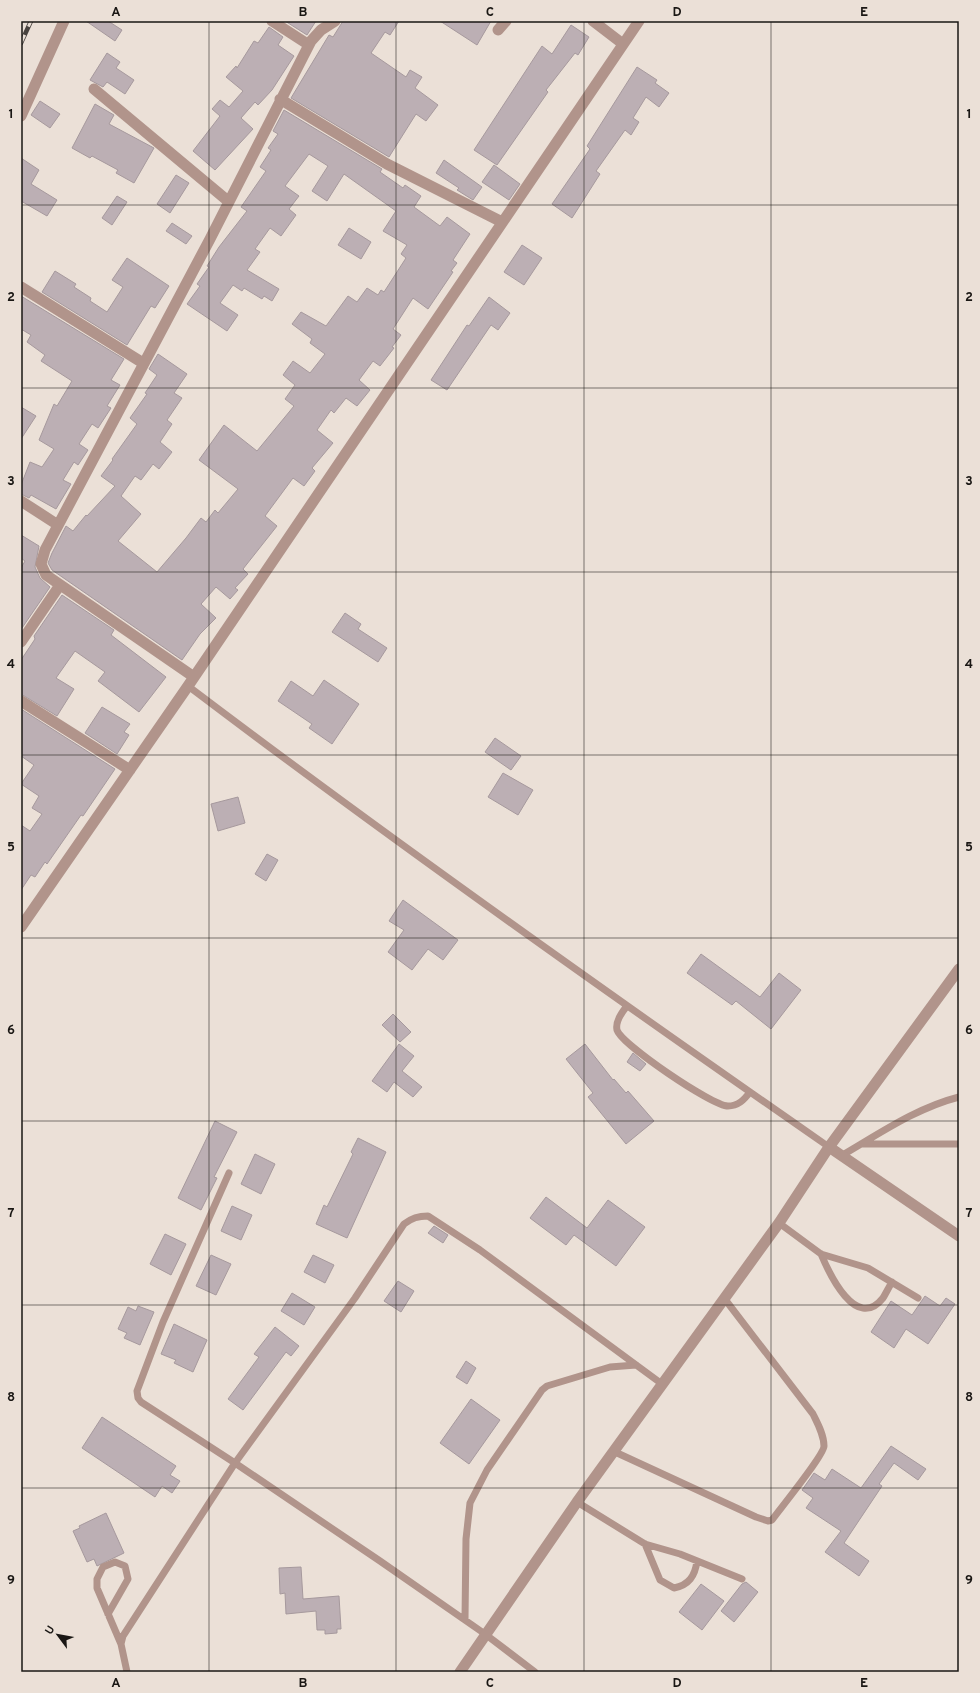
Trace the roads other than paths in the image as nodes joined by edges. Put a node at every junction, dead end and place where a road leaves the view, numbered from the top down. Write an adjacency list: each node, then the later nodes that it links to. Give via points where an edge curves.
1 (64, 21): 12 (street)
2 (272, 21): 9 (street)
3 (335, 21): 9 (street, via 315,35)
4 (506, 21): 7 (street)
5 (593, 21): 8 (street)
6 (639, 21): 8 (street)
7 (498, 30)
8 (623, 44): 14 (street)
9 (309, 45): 11 (street)
10 (94, 89): 13 (street)
11 (280, 99): 13 (street); 14 (street, via 387,164)
12 (21, 116)
13 (228, 201): 16 (street)
14 (502, 222): 21 (street)
15 (21, 288): 16 (street)
16 (143, 363): 18 (street)
17 (21, 501): 18 (street)
18 (58, 525): 19 (street, via 41,564 46,575)
19 (60, 585): 20 (street); 21 (street)
20 (21, 642)
21 (194, 677): 22 (street)
22 (188, 686): 24 (street); 27 (lane, via 318,784)
23 (21, 701): 24 (street)
24 (130, 770): 25 (street)
25 (21, 927)
26 (959, 969): 32 (street)
27 (627, 1006): 28 (lane); 28 (lane, via 618,1020 617,1030 621,1037 656,1065 719,1105 738,1105)
28 (750, 1092): 32 (lane)
29 (959, 1097): 30 (lane, via 900,1121)
30 (861, 1144): 31 (lane); 33 (lane)
31 (959, 1144)
32 (829, 1148): 33 (street); 35 (street)
33 (842, 1156): 36 (street)
34 (230, 1173): 44 (lane, via 163,1322 137,1391 141,1402)
35 (779, 1223): 37 (lane); 39 (street)
36 (959, 1236)
37 (821, 1254): 38 (lane, via 868,1268); 38 (lane, via 830,1277 843,1296 854,1304 871,1307 882,1299)
38 (892, 1282): 40 (lane)
39 (724, 1298): 42 (street); 43 (lane, via 813,1414 823,1436 824,1448 816,1462 772,1520 768,1520 756,1517)
40 (918, 1298)
41 (636, 1364): 42 (lane); 44 (lane, via 480,1250 428,1216 419,1216 404,1224 355,1298); 50 (lane, via 610,1367 547,1386 487,1470 470,1503 466,1539)
42 (662, 1384): 43 (street)
43 (615, 1452): 45 (street)
44 (235, 1463): 50 (lane); 52 (lane, via 123,1636)
45 (577, 1502): 46 (lane); 51 (street)
46 (645, 1544): 47 (lane); 47 (lane, via 660,1580 674,1588 682,1587 691,1580)
47 (697, 1560): 48 (lane)
48 (742, 1579)
49 (108, 1614): 49 (lane, via 97,1588 97,1579 103,1567 116,1562 125,1566 128,1579); 52 (lane)
50 (465, 1619): 51 (lane)
51 (485, 1634): 54 (street); 55 (lane)
52 (121, 1644): 53 (lane)
53 (127, 1672)
54 (460, 1672)
55 (535, 1672)

